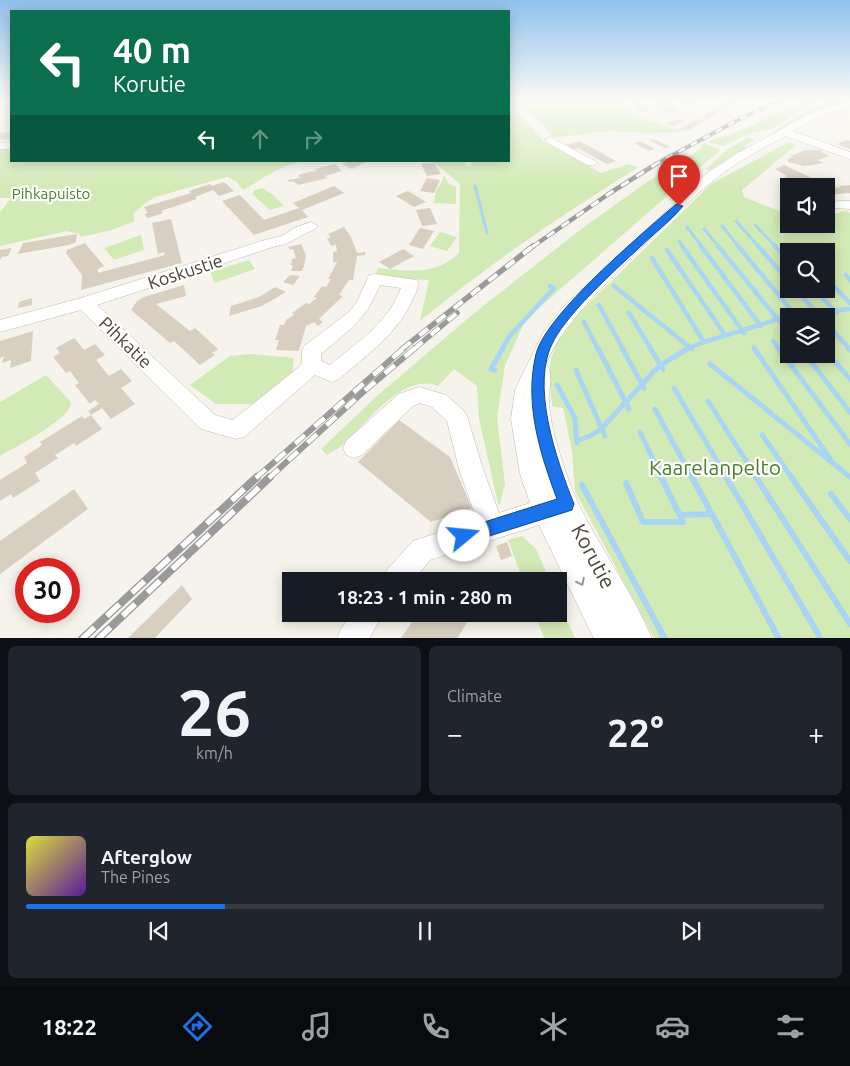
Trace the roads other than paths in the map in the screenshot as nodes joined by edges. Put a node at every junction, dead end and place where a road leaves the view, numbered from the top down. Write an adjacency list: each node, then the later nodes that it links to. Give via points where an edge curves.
1 (796, 130): 2 (street, Korutie)
2 (789, 134): 4 (street); 11 (street, Korutie, via 708,174 570,310 549,338 525,390 522,419 529,464)
3 (550, 140): 5 (street)
4 (850, 156)
5 (591, 163)
6 (311, 226): 7 (street, Koskustie, via 286,240)
7 (84, 303): 8 (street, Pihkatie); 9 (street, Pihkatie, via 209,423 236,430)
8 (0, 326)
9 (312, 365): 9 (street, via 332,374 398,313 411,284 375,279 355,316 311,351)
10 (354, 448): 12 (street, via 406,400 419,395 439,401 456,416)
11 (556, 507): 12 (street); 16 (street, Korutie, one-way to 16); 17 (street, Korutie)
12 (492, 527): 13 (street, via 422,550)
13 (404, 572)
14 (363, 622): 15 (street)
15 (351, 638)
16 (610, 638)
17 (638, 638)

